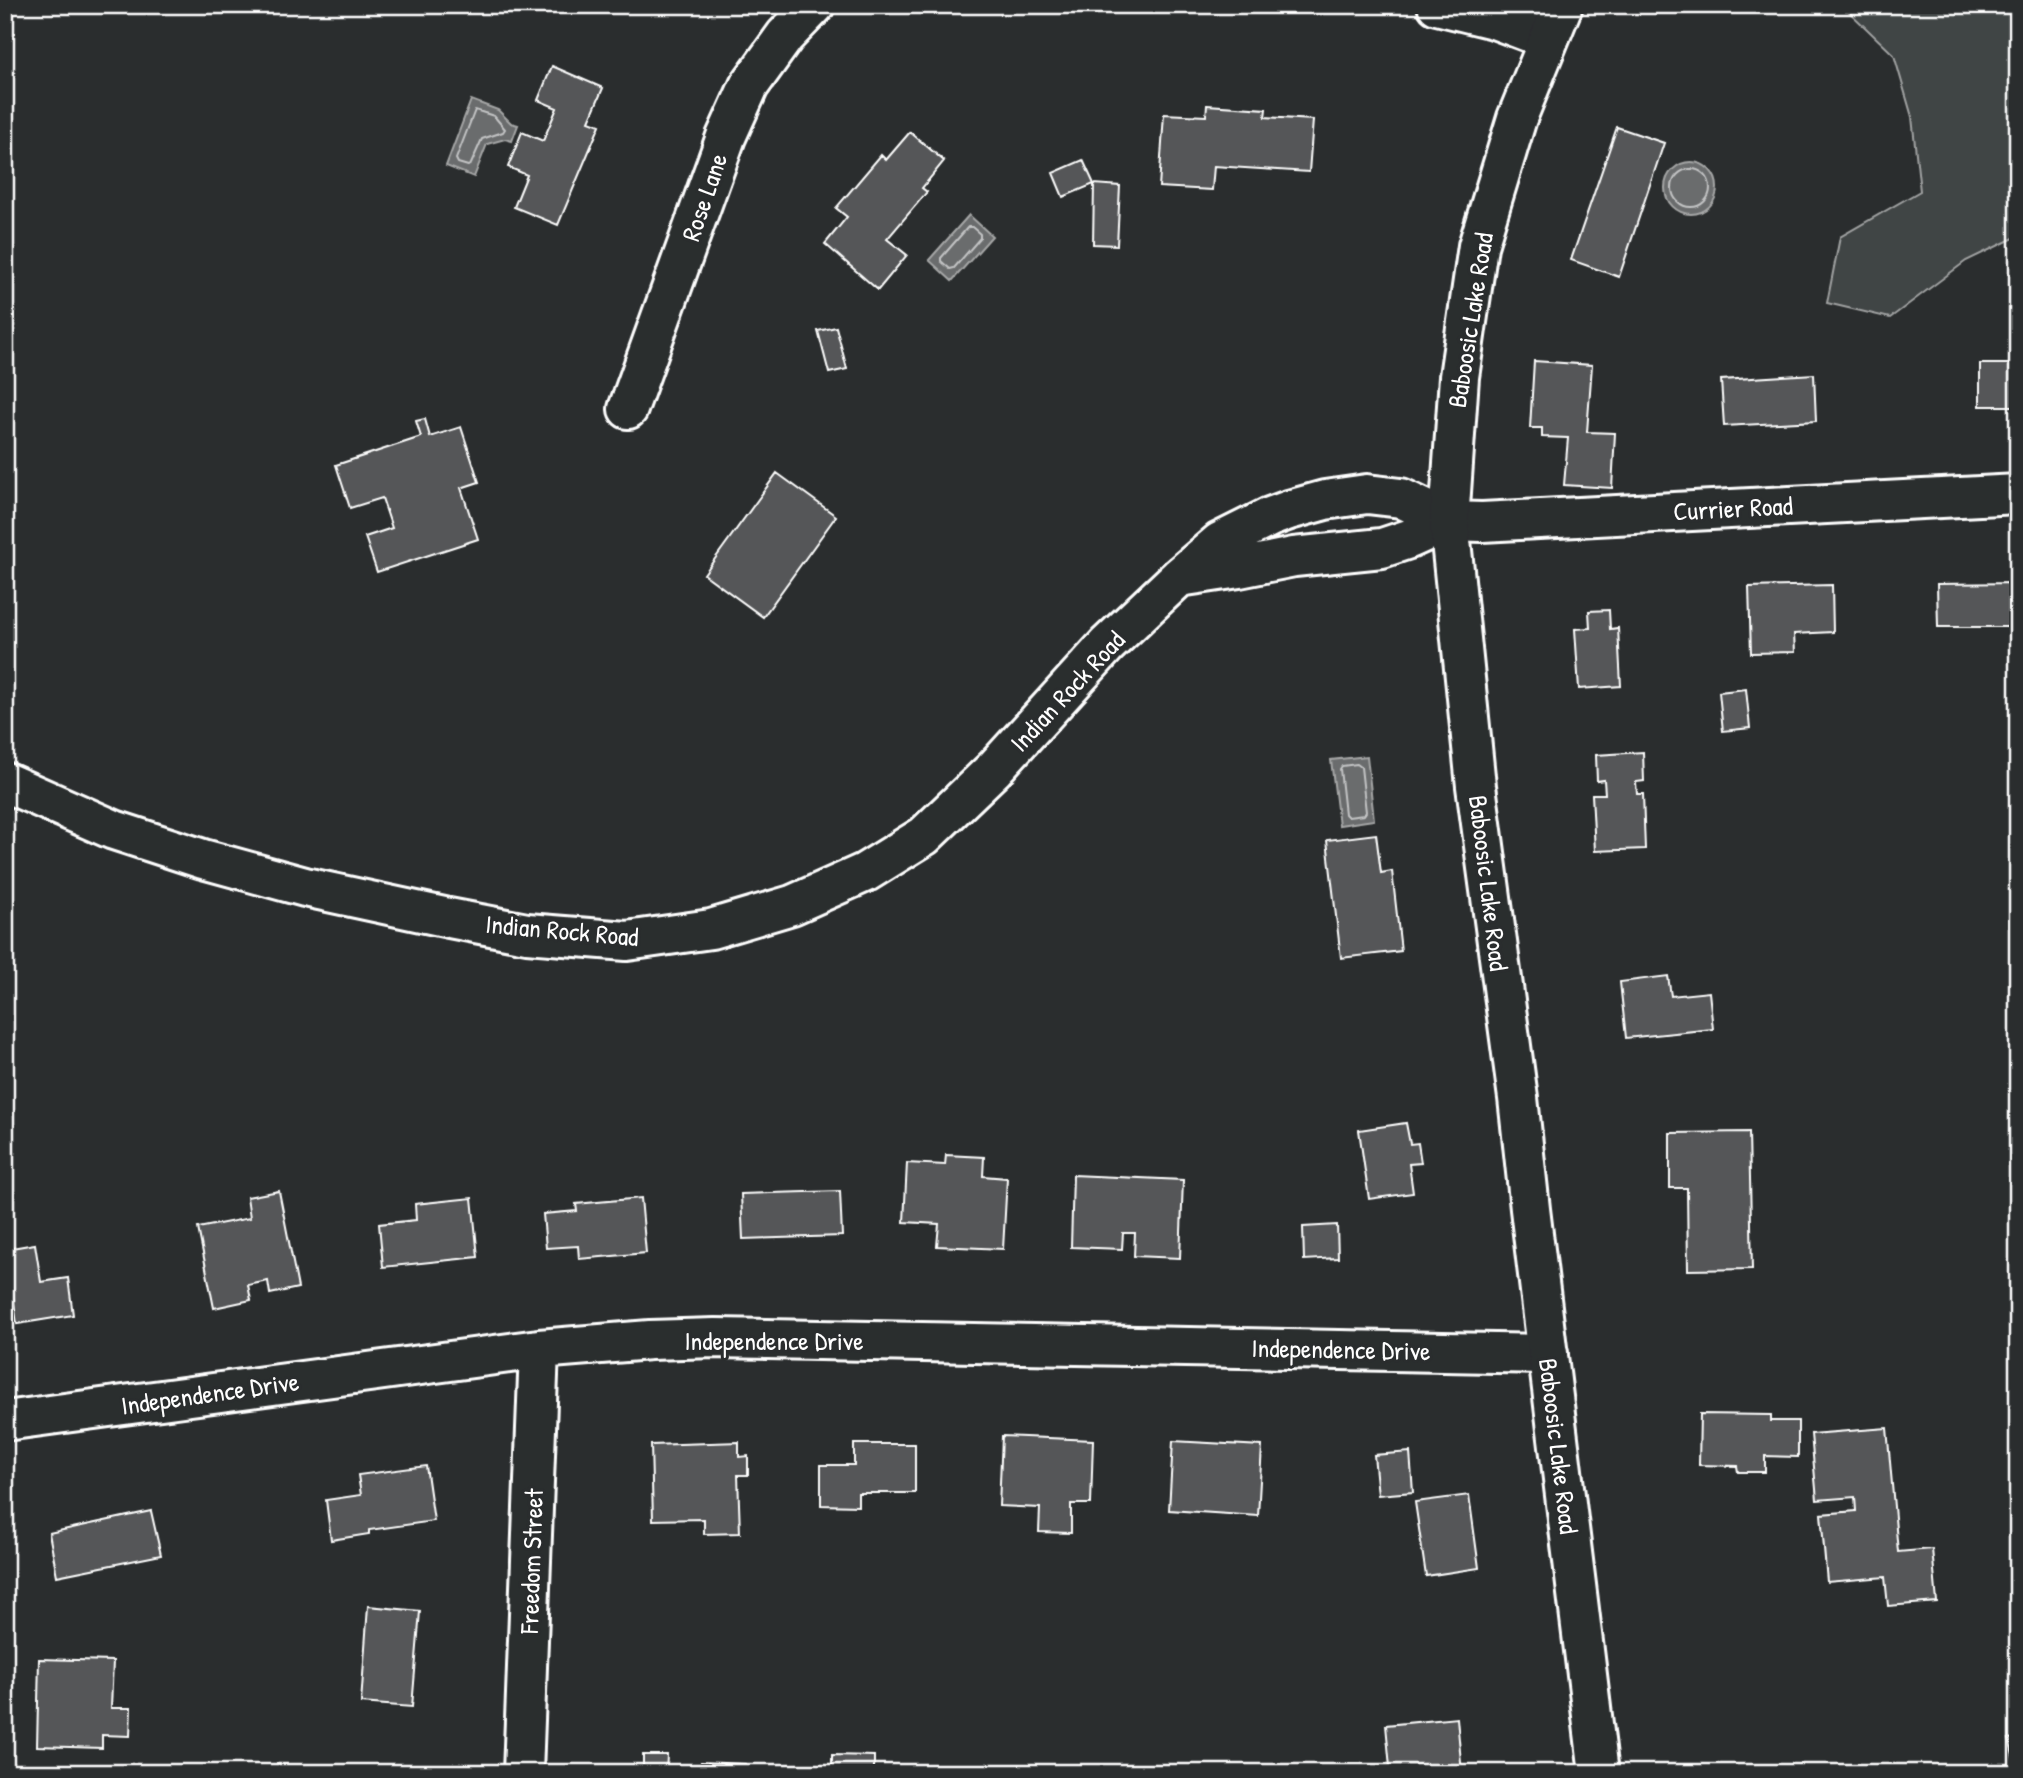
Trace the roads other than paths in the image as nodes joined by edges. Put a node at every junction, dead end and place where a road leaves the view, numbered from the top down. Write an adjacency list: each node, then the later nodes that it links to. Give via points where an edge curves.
1 (815, 5): 5 (street, Rose Lane, via 785,36 749,86 726,137)
2 (1437, 5): 4 (street)
3 (1563, 5): 4 (street, Baboosic Lake Road)
4 (1547, 39): 7 (street, Baboosic Lake Road, via 1478,246 1459,377)
5 (628, 409)
6 (2018, 494): 7 (street, Currier Road, via 1482,522)
7 (1449, 520): 8 (street, via 1382,548); 8 (street, Indian Rock Road, via 1401,498 1367,494 1325,499 1270,517 1220,541); 11 (street, Baboosic Lake Road, via 1475,775)
8 (1178, 576): 9 (street, Indian Rock Road, via 924,836 866,872 805,900 711,929 627,941 527,933 449,918 203,859 114,830)
9 (5, 782)
10 (539, 1349): 11 (street, Independence Drive, via 715,1338); 12 (street, Independence Drive); 13 (street, Freedom Street)
11 (1548, 1354): 14 (street, Baboosic Lake Road)
12 (5, 1421)
13 (523, 1773)
14 (1600, 1773)

